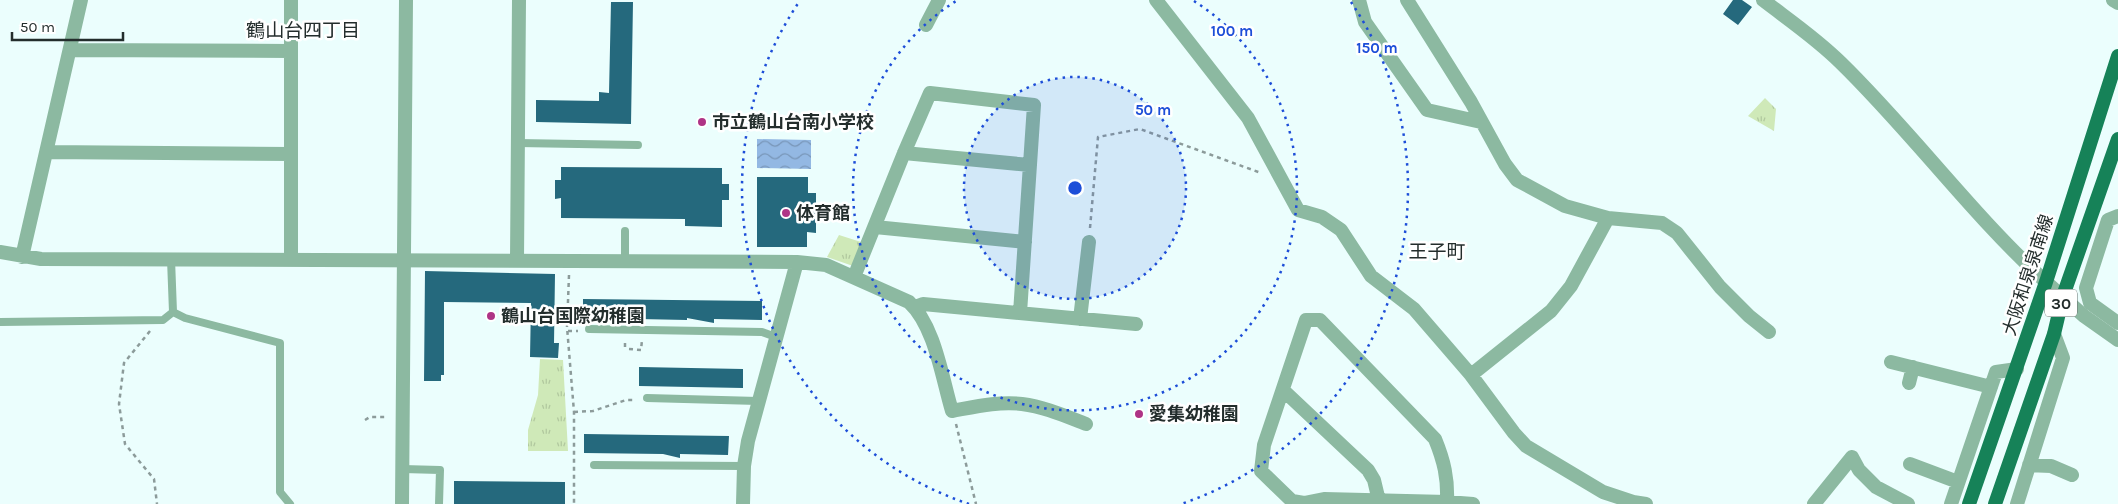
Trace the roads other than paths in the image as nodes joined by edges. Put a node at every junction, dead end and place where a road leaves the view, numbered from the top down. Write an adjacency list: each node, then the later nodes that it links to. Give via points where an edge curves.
1 (81, 0): 13 (street)
2 (291, 0): 14 (street)
3 (406, 0): 34 (street)
4 (519, 0): 18 (street)
5 (939, 0): 12 (street)
6 (1156, 0): 56 (street, via 1248,118 1298,210 1322,217 1341,230 1371,276 1414,309)
7 (1359, 0): 16 (street, via 1365,22 1426,110)
8 (1407, 0): 16 (street, via 1472,102)
9 (1763, 0): 39 (street, via 1839,61)
10 (2113, 0): 11 (street)
11 (2118, 3)
12 (926, 25)
13 (70, 50): 14 (street); 20 (street)
14 (291, 51): 22 (street)
15 (2118, 56): 39 (main road, 大阪和泉泉南線 / 30)
16 (1481, 122): 25 (street, via 1517,180 1565,206)
17 (2118, 139): 40 (main road, 30)
18 (518, 143): 19 (lane); 35 (street)
19 (638, 145)
20 (46, 152): 22 (street); 31 (street)
21 (904, 153): 23 (street); 23 (street, via 930,93 1034,105); 26 (street)
22 (291, 154): 33 (street)
23 (1030, 165): 28 (street)
24 (2118, 216): 46 (street, via 2108,220 2086,288 2090,303)
25 (1608, 218): 49 (street, via 1662,223 1677,233 1720,287); 56 (street, via 1571,286 1551,311)
26 (875, 227): 28 (street); 38 (street)
27 (625, 231): 36 (lane)
28 (1025, 242): 43 (street)
29 (1089, 242): 44 (street)
30 (0, 252): 31 (street)
31 (22, 257): 32 (street)
32 (171, 259): 33 (street); 42 (lane)
33 (291, 259): 34 (street)
34 (404, 260): 35 (street); 67 (street)
35 (517, 261): 36 (street)
36 (625, 262): 37 (street)
37 (797, 262): 38 (street, via 826,265); 51 (street)
38 (854, 277): 41 (street, via 909,302)
39 (2046, 282): 40 (street); 55 (main road, 大阪和泉泉南線 / 30)
40 (2063, 296): 50 (main road, 30); 52 (street)
41 (915, 308): 43 (street, via 923,304); 62 (street, via 932,343 952,411 1021,404 1046,409)
42 (173, 312): 45 (lane, via 163,320); 72 (lane, via 280,343 280,492)
43 (1020, 313): 44 (street)
44 (1080, 319): 47 (street)
45 (0, 322)
46 (2118, 323)
47 (1136, 324)
48 (589, 329): 51 (lane, via 762,332)
49 (1769, 332)
50 (2054, 334): 65 (street, via 2063,358); 82 (main road, 30)
51 (776, 337): 61 (street)
52 (2118, 340)
53 (1891, 362): 54 (street)
54 (1913, 367): 57 (street); 58 (street)
55 (2017, 369): 58 (street, via 1996,372); 81 (main road, 大阪和泉泉南線 / 30)
56 (1471, 374): 77 (street, via 1526,446 1603,492)
57 (1909, 383)
58 (1991, 387): 69 (street)
59 (1282, 390): 70 (street, via 1368,470); 70 (street, via 1264,445 1261,470 1292,501); 71 (street, via 1306,320 1320,320 1435,439 1448,481)
60 (646, 398): 61 (lane)
61 (758, 402): 66 (street)
62 (1086, 424)
63 (1910, 464): 69 (street)
64 (594, 465): 66 (lane)
65 (2029, 465): 68 (street, via 2051,466); 83 (street)
66 (744, 466): 75 (street)
67 (403, 469): 73 (street); 74 (lane, via 440,470)
68 (2072, 475)
69 (1958, 482): 80 (street)
70 (1379, 500): 71 (street)
71 (1446, 503): 76 (street)
72 (290, 504)
73 (402, 504)
74 (440, 504)
75 (743, 504)
76 (1473, 504)
77 (1646, 504)
78 (1814, 504): 79 (street, via 1852,456 1876,487)
79 (1908, 504)
80 (1951, 504)
81 (1969, 504)
82 (1996, 504)
83 (2017, 504)

